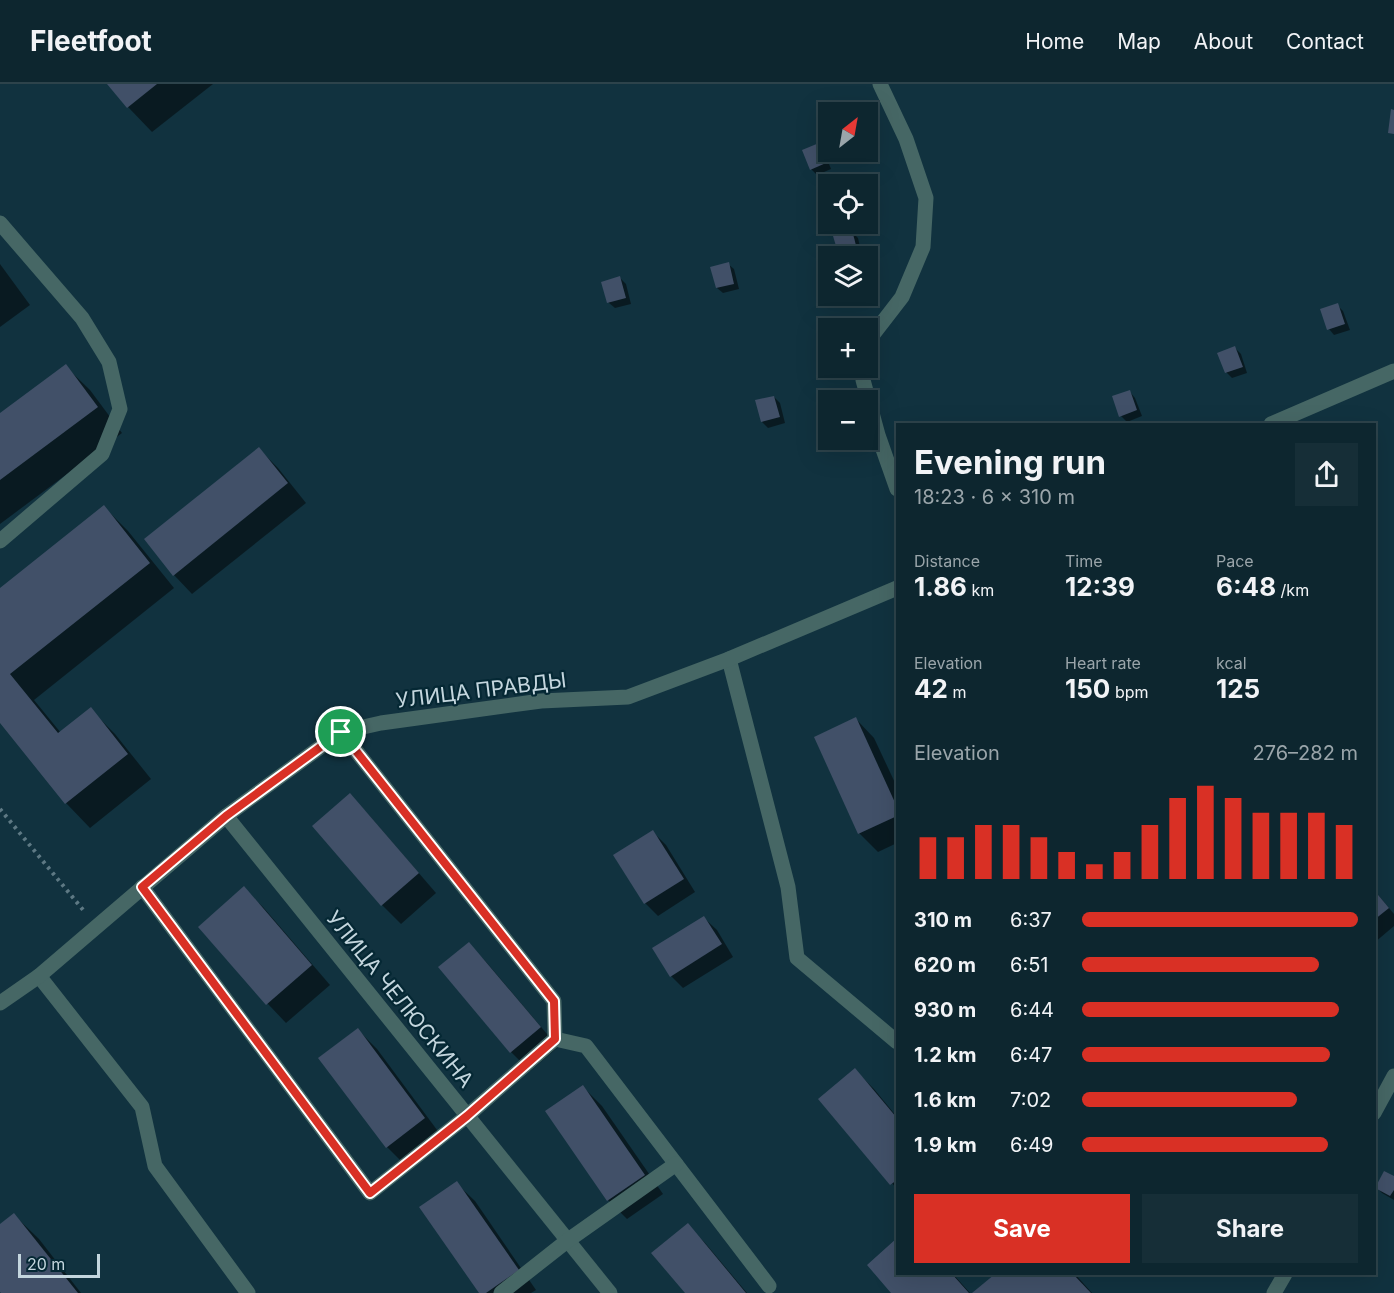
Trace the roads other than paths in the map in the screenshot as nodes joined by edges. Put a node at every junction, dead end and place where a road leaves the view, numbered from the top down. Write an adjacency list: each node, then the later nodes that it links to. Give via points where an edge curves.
1 (880, 84): 3 (street, via 906,139 926,198 923,247 902,297)
2 (0, 223): 8 (street, via 82,318 109,362 120,409 102,454)
3 (878, 328)
4 (1394, 371): 6 (street)
5 (863, 378): 7 (street)
6 (1273, 423)
7 (896, 486)
8 (0, 541)
9 (896, 588): 10 (street, УЛИЦА ПРАВДЫ)
10 (729, 659): 11 (street, УЛИЦА ПРАВДЫ, via 628,697 541,701); 17 (street, via 788,887 797,958)
11 (341, 732): 12 (street, УЛИЦА ПРАВДЫ); 16 (street, via 554,1001)
12 (226, 816): 13 (street, УЛИЦА ПРАВДЫ); 20 (street, УЛИЦА ЧЕЛЮСКИНА)
13 (142, 887): 14 (street, УЛИЦА ПРАВДЫ); 20 (street, via 370,1193)
14 (39, 976): 15 (street, УЛИЦА ПРАВДЫ); 25 (street, via 142,1107 155,1166)
15 (0, 1003)
16 (555, 1039): 20 (street); 21 (street, via 586,1046)
17 (896, 1041)
18 (1394, 1076): 19 (street)
19 (1376, 1109)
20 (467, 1116): 22 (street, УЛИЦА ЧЕЛЮСКИНА)
21 (676, 1164): 22 (street); 24 (street)
22 (567, 1241): 26 (street); 27 (street, УЛИЦА ЧЕЛЮСКИНА)
23 (1284, 1275): 28 (street)
24 (769, 1286)
25 (248, 1293)
26 (501, 1293)
27 (610, 1293)
28 (1274, 1293)

